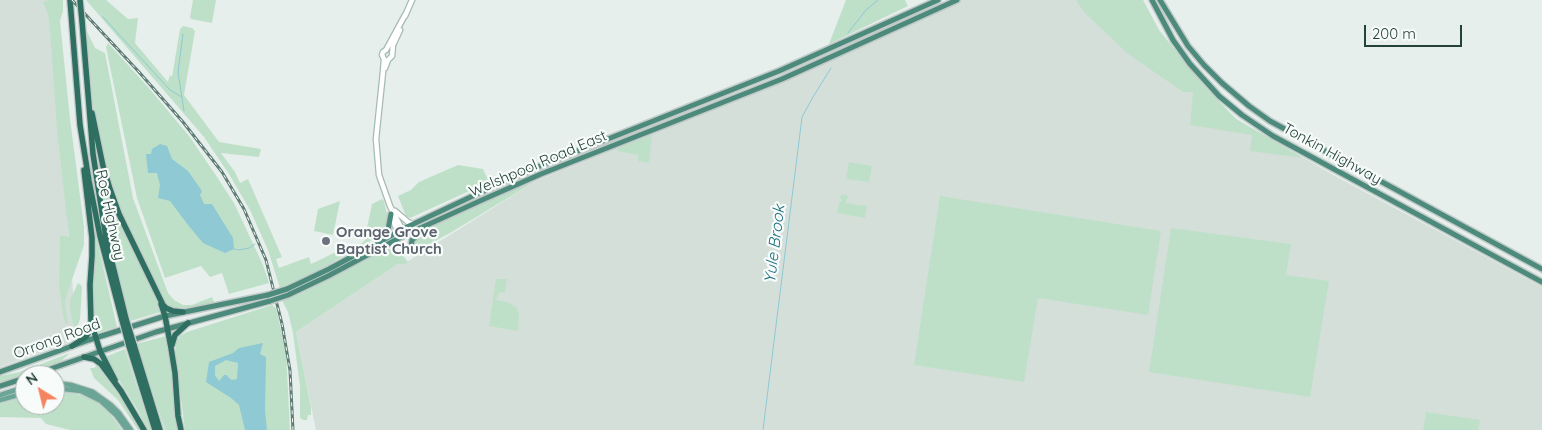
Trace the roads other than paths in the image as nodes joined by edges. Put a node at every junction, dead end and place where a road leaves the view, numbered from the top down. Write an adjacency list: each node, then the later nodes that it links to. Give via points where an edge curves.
1 (70, 0): 13 (highway, Roe Highway)
2 (80, 0): 12 (highway, Roe Highway, bridge)
3 (412, 0): 8 (main road)
4 (938, 0): 10 (highway, Welshpool Road East)
5 (957, 0): 11 (highway, Welshpool Road East)
6 (1152, 0): 22 (highway, Tonkin Highway, via 1190,64 1242,116)
7 (1160, 0): 21 (highway, Tonkin Highway, via 1204,65 1270,122)
8 (389, 51): 9 (main road, via 392,56); 9 (main road, via 383,52)
9 (386, 59): 15 (main road, via 376,139 379,175)
10 (779, 71): 11 (highway); 16 (highway, Welshpool Road East, via 540,166)
11 (782, 79): 14 (highway, Welshpool Road East, via 541,174)
12 (87, 86): 23 (highway, via 110,189); 28 (highway, Roe Highway, via 103,220)
13 (80, 126): 28 (highway, Roe Highway, via 100,236); 29 (highway, via 92,238)
14 (464, 209): 18 (highway, Welshpool Road East); 20 (highway, via 421,232 412,240)
15 (391, 210): 16 (main road); 17 (main road); 19 (highway, via 388,230)
16 (413, 224): 17 (highway, Welshpool Road East)
17 (400, 231): 18 (main road); 19 (highway, Welshpool Road East)
18 (403, 237): 24 (highway, Welshpool Road East, via 328,276)
19 (377, 242): 24 (highway, Welshpool Road East)
20 (411, 247)
21 (1542, 269)
22 (1542, 282)
23 (155, 285): 26 (highway, via 166,308); 27 (highway)
24 (287, 292): 25 (highway, Welshpool Road East, bridge)
25 (269, 298): 26 (highway, Welshpool Road East); 30 (highway, Welshpool Road East)
26 (183, 312): 27 (highway, Welshpool Road East)
27 (165, 316): 31 (highway, Welshpool Road East); 32 (highway)
28 (124, 320): 34 (highway, Roe Highway, bridge)
29 (91, 322): 33 (highway); 35 (highway, via 86,337)
30 (188, 323): 32 (highway, Welshpool Road East); 36 (highway, via 178,330)
31 (123, 328): 33 (highway, Orrong Road)
32 (167, 329): 34 (highway, Welshpool Road East); 36 (highway)
33 (96, 338): 35 (highway, Orrong Road); 37 (highway)
34 (129, 344): 37 (highway, Orrong Road); 53 (highway, Roe Highway); 54 (highway, Roe Highway)
35 (72, 346): 40 (highway, Orrong Road)
36 (171, 348): 55 (highway)
37 (100, 351): 38 (highway, Orrong Road); 43 (highway)
38 (84, 357): 39 (highway, Orrong Road); 43 (highway, via 97,361)
39 (61, 365)
40 (0, 372)
41 (15, 381): 44 (highway, Orrong Road)
42 (65, 384): 51 (main road, via 93,392 111,405)
43 (117, 385): 52 (highway)
44 (0, 386)
45 (65, 389): 50 (main road, via 82,392 101,402)
46 (15, 390): 47 (main road)
47 (0, 395)
48 (15, 396): 49 (main road)
49 (0, 400)
50 (127, 430)
51 (131, 430)
52 (144, 430)
53 (155, 430)
54 (160, 430)
55 (181, 430)

